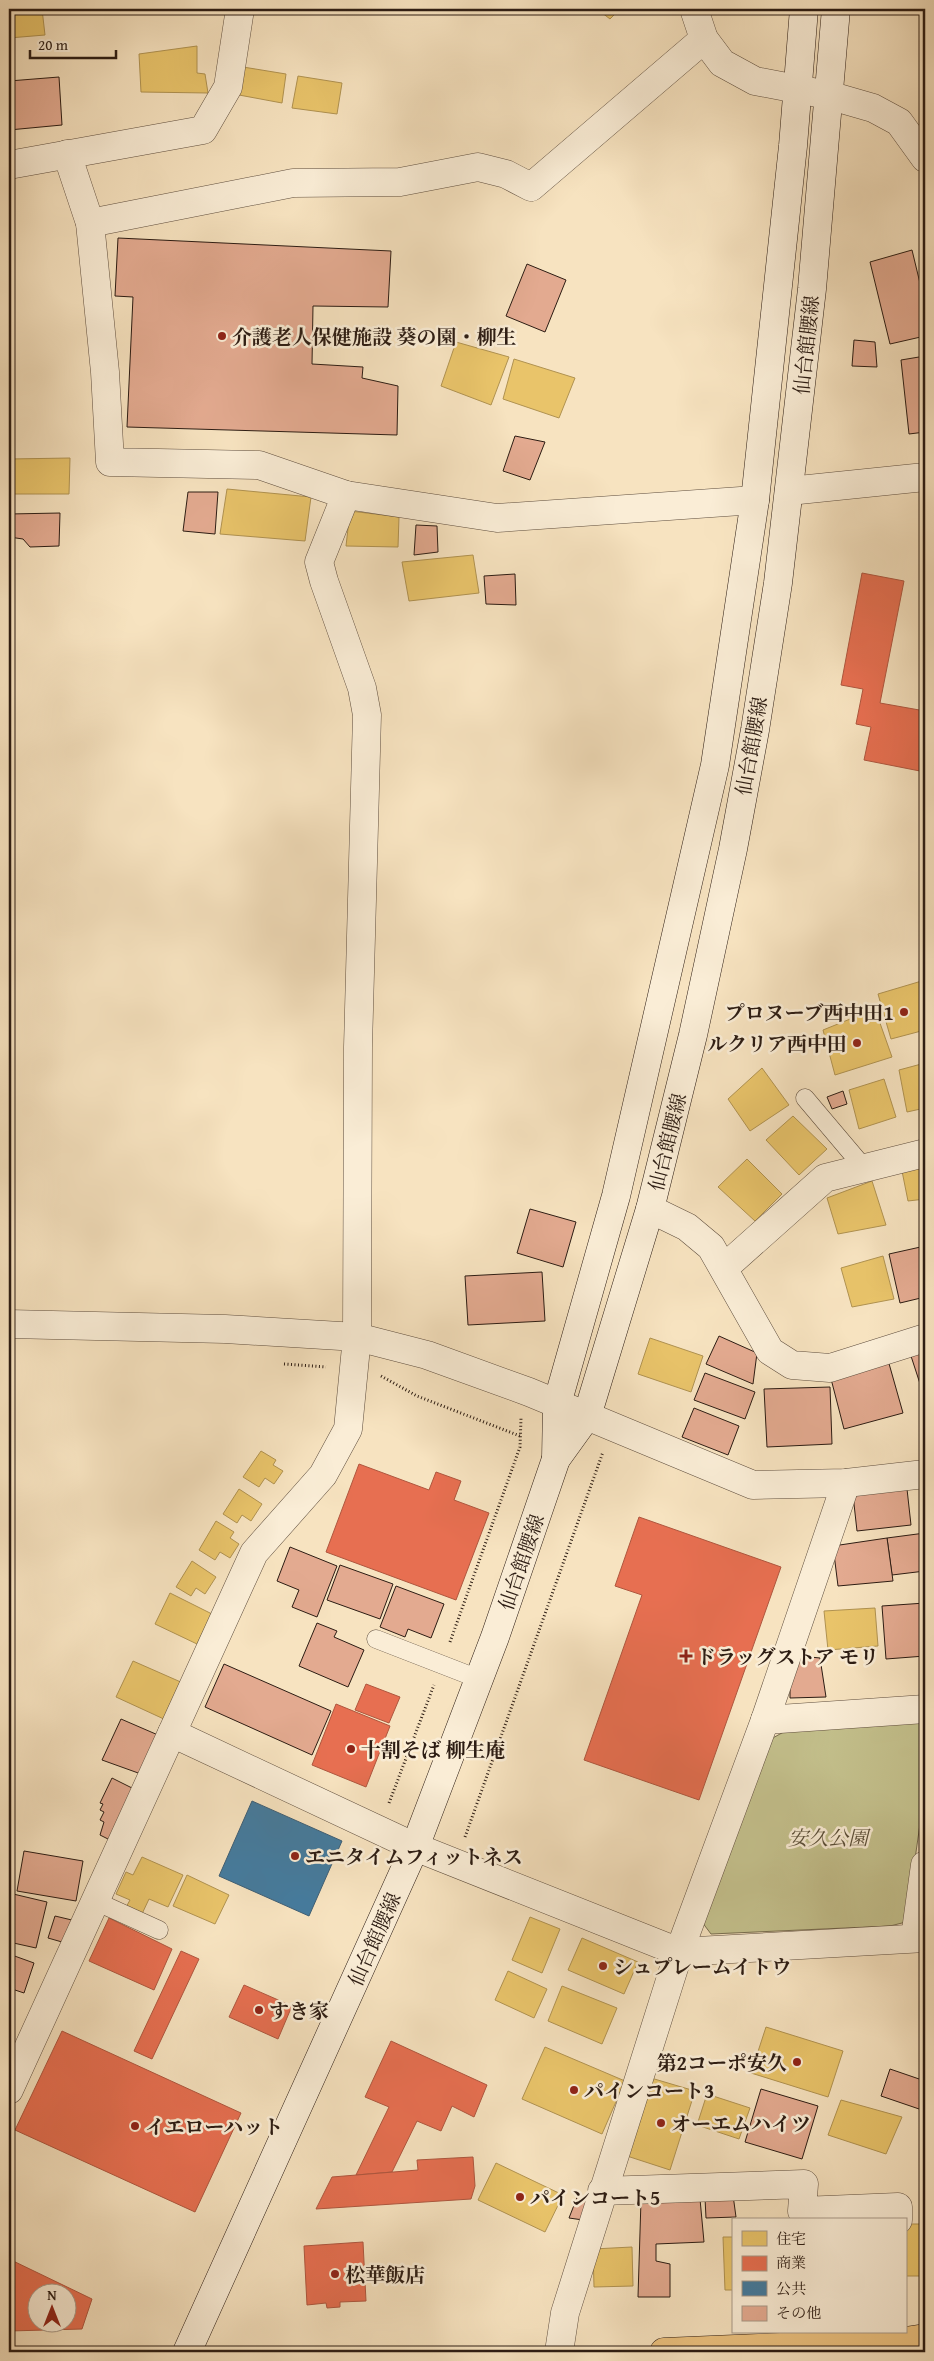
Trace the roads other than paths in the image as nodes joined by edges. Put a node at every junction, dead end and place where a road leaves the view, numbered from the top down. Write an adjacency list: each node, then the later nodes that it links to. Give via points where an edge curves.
1 (240, 9): 8 (street, via 228,88 203,130)
2 (694, 9): 5 (street)
3 (804, 9): 6 (street, 仙台館腰線)
4 (836, 9): 7 (street, 仙台館腰線)
5 (704, 39): 6 (street, via 722,63 755,81); 11 (street, via 531,187 506,174 478,167 400,182 293,183)
6 (797, 90): 7 (street); 15 (street, 仙台館腰線)
7 (828, 95): 9 (street, via 873,108 898,122); 13 (street, 仙台館腰線, via 812,289)
8 (67, 154): 10 (street); 11 (street)
9 (925, 158)
10 (9, 165)
11 (90, 223): 14 (street, via 105,372 110,462 259,465)
12 (925, 477): 13 (street)
13 (789, 491): 19 (street, 仙台館腰線, via 755,730 732,849 693,1035)
14 (346, 495): 15 (street, via 497,518); 22 (street, via 320,562 362,688 367,715 358,1047)
15 (755, 500): 24 (street, 仙台館腰線, via 715,765 616,1196)
16 (805, 1098): 18 (lane)
17 (925, 1153): 18 (street)
18 (865, 1169): 20 (street, via 825,1178)
19 (650, 1209): 20 (street, via 687,1227 711,1247); 25 (street, 仙台館腰線)
20 (724, 1268): 23 (street, via 770,1351 792,1365 830,1368)
21 (9, 1324): 22 (street, via 224,1329)
22 (356, 1337): 24 (street, via 426,1355); 33 (street, via 348,1429 323,1475 254,1553)
23 (925, 1338)
24 (557, 1404): 25 (street); 26 (street, 仙台館腰線)
25 (587, 1416): 26 (street, 仙台館腰線); 28 (street, via 752,1485)
26 (556, 1459): 30 (street, 仙台館腰線)
27 (925, 1474): 28 (street)
28 (846, 1483): 32 (street)
29 (376, 1639): 30 (lane)
30 (479, 1679): 34 (street, 仙台館腰線)
31 (925, 1710): 32 (street)
32 (765, 1720): 39 (street)
33 (172, 1733): 34 (street); 36 (street)
34 (415, 1847): 39 (street); 44 (street, 仙台館腰線)
35 (925, 1865): 38 (street)
36 (95, 1901): 37 (lane); 40 (street)
37 (160, 1930)
38 (920, 1938): 39 (street)
39 (679, 1952): 41 (street)
40 (9, 2090)
41 (602, 2191): 42 (street, via 804,2184 802,2211 898,2208); 45 (street, via 565,2313)
42 (898, 2218)
43 (908, 2337): 46 (main road)
44 (187, 2352)
45 (559, 2352)
46 (664, 2352)

